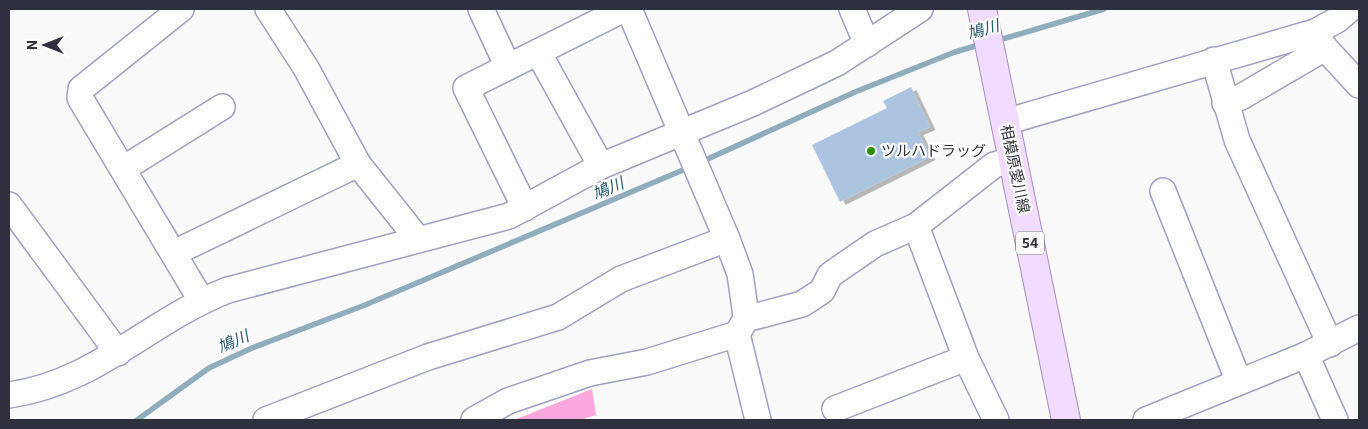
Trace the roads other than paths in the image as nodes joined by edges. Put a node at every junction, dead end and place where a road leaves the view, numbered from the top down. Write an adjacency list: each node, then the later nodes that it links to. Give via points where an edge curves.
1 (181, 9): 23 (street, via 81,89 80,98)
2 (268, 9): 21 (street, via 306,68)
3 (481, 9): 14 (street)
4 (624, 9): 12 (street)
5 (629, 9): 19 (street)
6 (852, 9): 11 (street)
7 (920, 9): 11 (street)
8 (1350, 9): 10 (street)
9 (982, 10): 18 (main road, 相模原愛川線 / 54)
10 (1320, 40): 13 (street); 15 (street); 16 (street, via 1241,97)
11 (867, 44): 19 (street, via 837,63)
12 (538, 52): 14 (street); 22 (street)
13 (1214, 60): 16 (street); 18 (street)
14 (508, 67): 26 (street, via 466,88)
15 (1359, 85)
16 (1225, 102): 34 (street, via 1237,140)
17 (222, 107): 23 (street)
18 (1005, 122): 20 (main road, 相模原愛川線 / 54)
19 (684, 137): 22 (street); 29 (street)
20 (1013, 160): 27 (street, via 994,165); 46 (main road, 相模原愛川線 / 54)
21 (358, 164): 28 (street); 30 (street)
22 (601, 166): 26 (street)
23 (123, 168): 30 (street)
24 (1162, 191): 38 (street)
25 (9, 205): 35 (street)
26 (525, 208): 28 (street, via 509,216)
27 (916, 226): 32 (street, via 875,244 830,275 822,291 802,304); 37 (street)
28 (416, 238): 31 (street)
29 (726, 239): 32 (street, via 740,274); 42 (street, via 621,280 558,317 428,357)
30 (174, 253): 31 (street)
31 (201, 300): 35 (street)
32 (741, 326): 43 (street, via 647,362 590,373 508,401); 44 (street)
33 (1359, 328): 34 (street)
34 (1330, 344): 36 (street)
35 (118, 354): 39 (street, via 36,391)
36 (1306, 355): 38 (street); 48 (street)
37 (966, 358): 40 (street); 45 (street)
38 (1239, 382): 41 (street)
39 (9, 395)
40 (835, 409)
41 (1199, 410): 47 (street)
42 (266, 420)
43 (474, 420)
44 (758, 420)
45 (996, 420)
46 (1066, 420)
47 (1146, 420)
48 (1335, 420)

